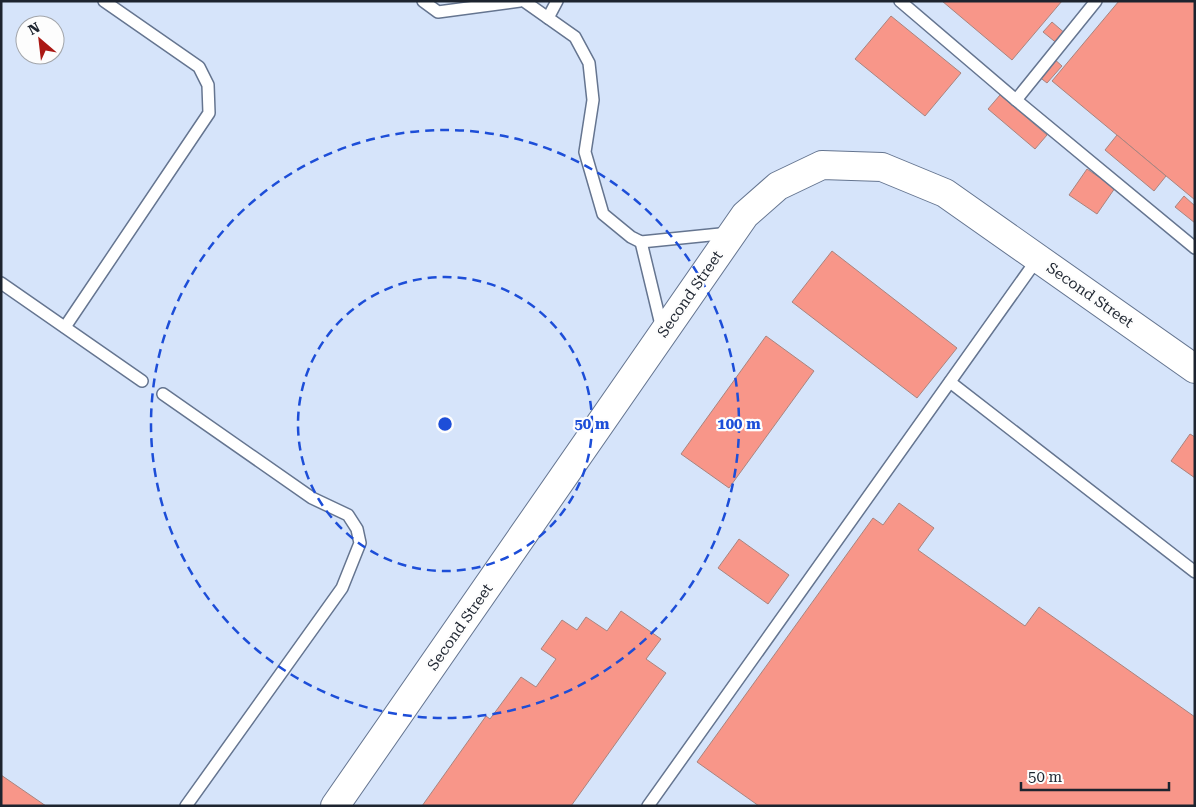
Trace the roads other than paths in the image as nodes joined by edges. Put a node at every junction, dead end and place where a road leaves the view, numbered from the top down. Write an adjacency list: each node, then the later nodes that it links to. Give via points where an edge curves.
1 (104, 1): 15 (lane, via 198,67 208,85 208,113)
2 (423, 1): 3 (lane, via 438,12)
3 (520, 1)
4 (524, 1): 8 (lane)
5 (558, 1): 8 (lane)
6 (900, 1): 9 (lane)
7 (1096, 1): 9 (lane)
8 (548, 18): 11 (lane, via 575,37 589,64 593,100 585,152 603,214)
9 (1016, 100): 12 (lane)
10 (733, 232): 11 (lane); 13 (street, Second Street, via 745,215 778,186 822,165 882,167 945,193); 16 (street, Second Street)
11 (641, 242): 16 (lane)
12 (1195, 248)
13 (1038, 258): 17 (street, Second Street); 19 (lane)
14 (1, 282): 15 (lane)
15 (65, 327): 18 (lane)
16 (663, 334): 23 (street, Second Street)
17 (1195, 369)
18 (142, 381)
19 (950, 382): 21 (lane); 24 (lane)
20 (163, 394): 22 (lane, via 312,498 348,515 357,529 360,543 342,588)
21 (1195, 572)
22 (186, 806)
23 (335, 806)
24 (648, 806)

